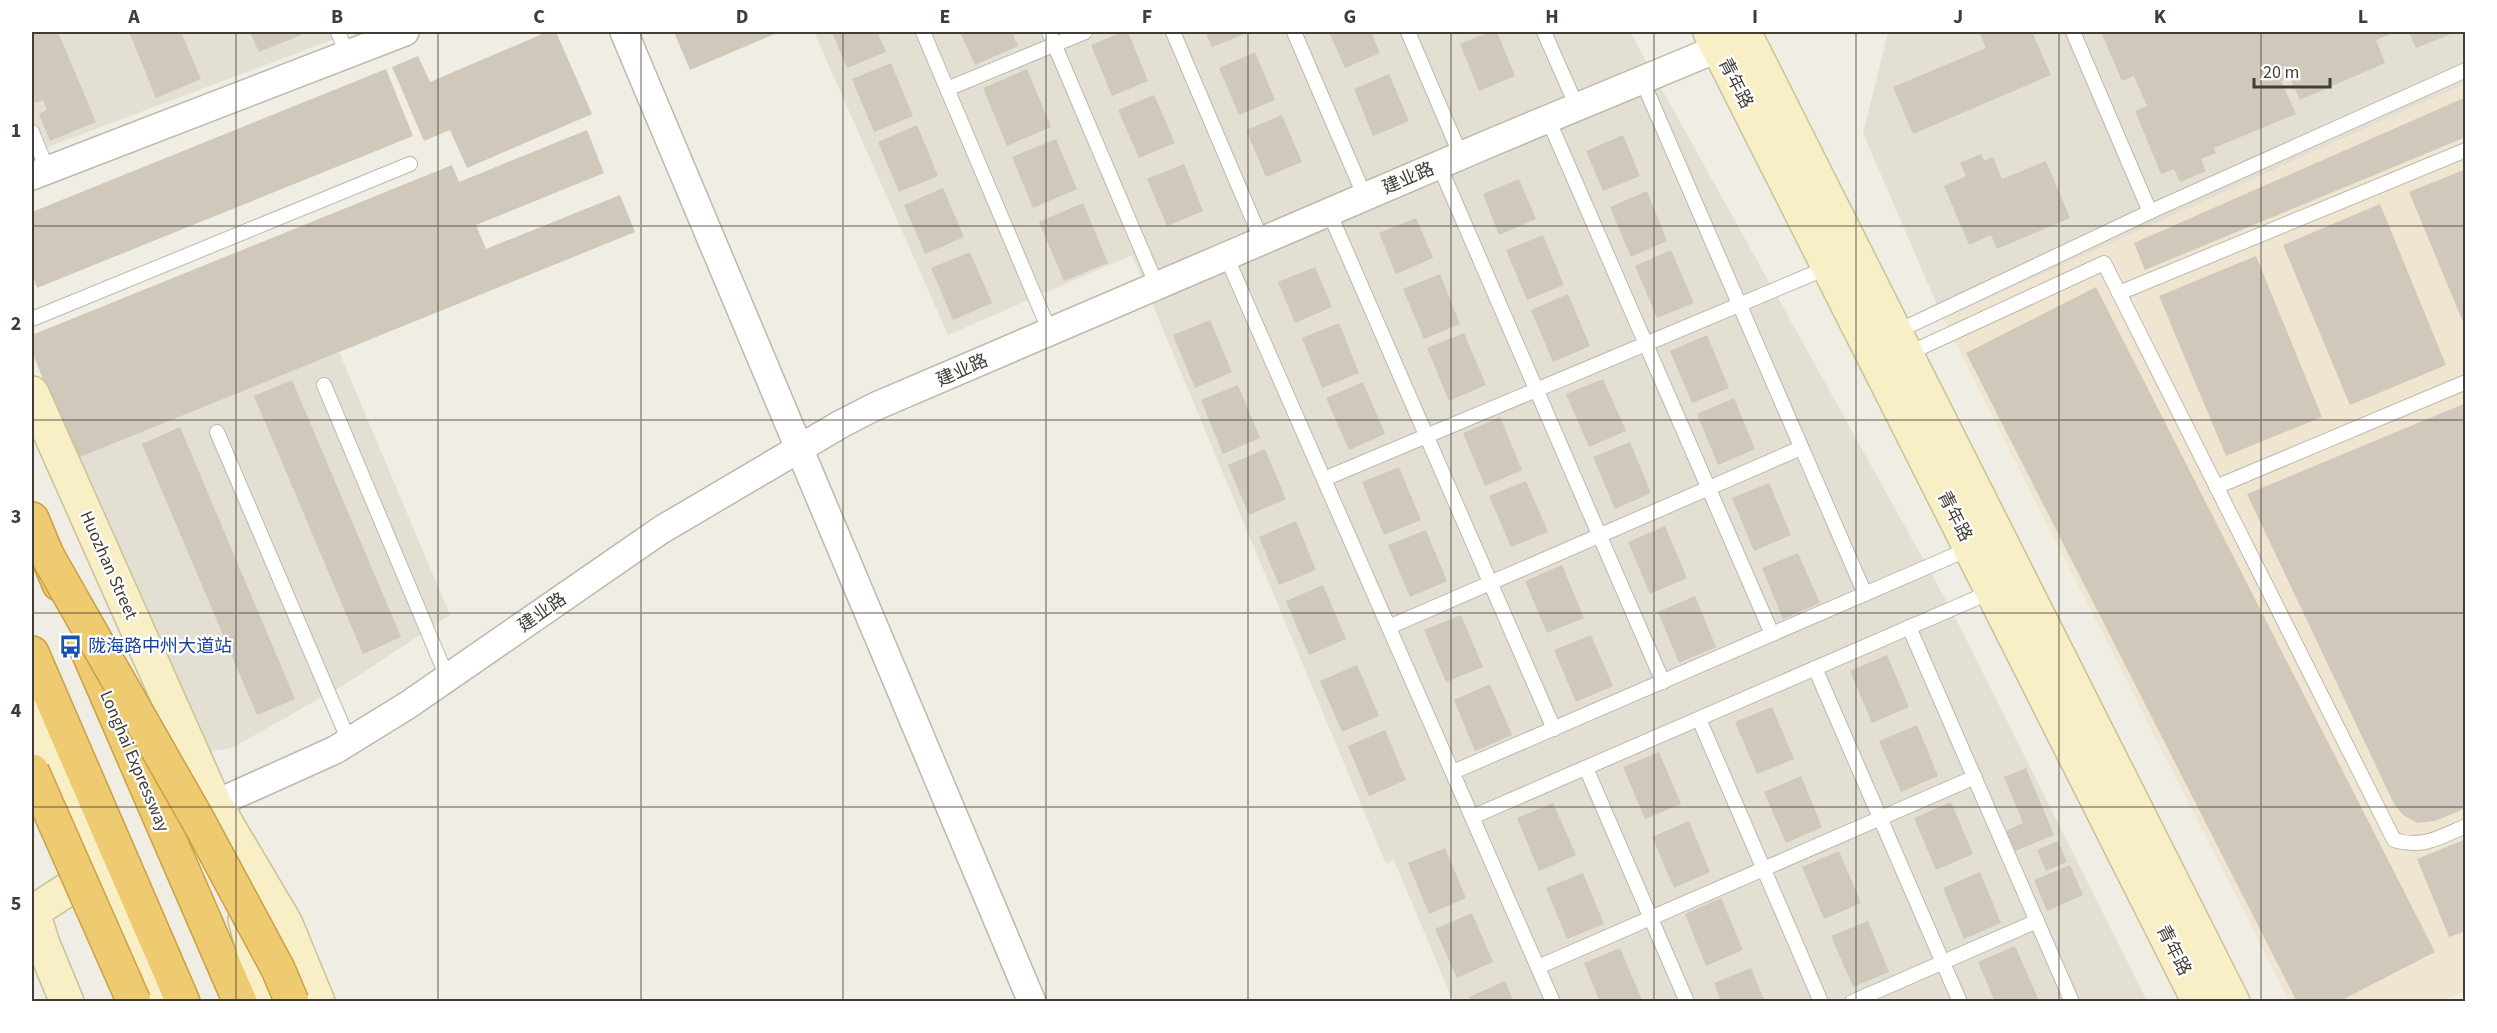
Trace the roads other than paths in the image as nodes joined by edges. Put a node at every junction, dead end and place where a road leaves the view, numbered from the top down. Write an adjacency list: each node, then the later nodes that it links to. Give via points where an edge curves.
1 (405, 32): 12 (street)
2 (624, 32): 42 (street)
3 (923, 32): 15 (lane)
4 (1085, 32): 11 (lane)
5 (1173, 32): 26 (lane)
6 (1294, 32): 23 (lane)
7 (1408, 32): 20 (lane)
8 (1544, 32): 16 (lane)
9 (2073, 32): 25 (lane)
10 (1736, 36): 14 (street, 建业路); 28 (street, 青年路); 34 (street, 青年路)
11 (1051, 38): 15 (lane); 29 (lane)
12 (343, 43): 22 (street)
13 (2466, 70): 25 (lane)
14 (1642, 80): 16 (street, 建业路); 31 (lane)
15 (947, 89): 33 (lane)
16 (1577, 107): 17 (street, 建业路)
17 (1548, 119): 20 (street, 建业路); 35 (lane)
18 (32, 132): 22 (lane)
19 (2466, 150): 30 (lane)
20 (1450, 160): 23 (street, 建业路); 38 (lane)
21 (410, 164): 32 (lane)
22 (39, 173)
23 (1365, 197): 24 (street, 建业路)
24 (1329, 212): 26 (street, 建业路); 41 (lane)
25 (2150, 212): 34 (lane)
26 (1262, 241): 27 (street, 建业路)
27 (1226, 256): 29 (street, 建业路); 44 (lane)
28 (1829, 267): 31 (lane); 49 (street, 青年路)
29 (1157, 286): 33 (street, 建业路)
30 (2119, 293): 34 (lane, via 2104,263); 45 (lane)
31 (1739, 305): 35 (lane); 43 (lane)
32 (32, 319)
33 (1050, 332): 42 (street, 建业路, via 874,407)
34 (1901, 343): 95 (street, 青年路)
35 (1646, 344): 38 (lane); 46 (lane)
36 (2466, 382): 45 (lane)
37 (324, 385): 59 (lane)
38 (1536, 390): 41 (lane); 48 (lane)
39 (32, 393): 69 (street, Huozhan Street)
40 (218, 432): 64 (lane)
41 (1427, 436): 44 (lane); 51 (lane)
42 (800, 448): 59 (street, 建业路, via 661,530); 87 (street)
43 (1801, 448): 46 (lane); 53 (lane)
44 (1324, 479): 54 (lane)
45 (2216, 487): 72 (lane, via 2394,840 2410,845 2427,842)
46 (1708, 488): 48 (lane); 56 (lane)
47 (32, 519): 50 (highway, Longhai Expressway)
48 (1599, 536): 51 (lane); 60 (lane)
49 (1971, 548): 52 (street, 青年路); 53 (lane)
50 (48, 557): 83 (highway, Longhai Expressway, bridge); 85 (highway, bridge, via 199,822)
51 (1491, 583): 54 (lane); 63 (lane)
52 (1993, 591): 55 (lane); 94 (street, 青年路)
53 (1864, 594): 56 (lane)
54 (1389, 627): 67 (lane)
55 (1910, 627): 58 (lane); 68 (lane)
56 (1772, 634): 60 (lane)
57 (32, 653): 82 (highway)
58 (1815, 668): 62 (lane); 71 (lane)
59 (447, 677): 64 (street, 建业路)
60 (1663, 681): 63 (lane)
61 (32, 709): 73 (street)
62 (1699, 719): 65 (lane); 74 (lane)
63 (1554, 729): 67 (lane)
64 (349, 741): 69 (street, 建业路)
65 (1586, 768): 70 (lane); 75 (lane)
66 (32, 771): 80 (highway, bridge)
67 (1453, 772): 70 (lane)
68 (1975, 777): 71 (lane); 76 (lane)
69 (215, 804): 84 (street); 86 (street, via 286,924)
70 (1472, 817): 78 (lane)
71 (1880, 818): 74 (lane); 77 (lane)
72 (2466, 826)
73 (99, 869): 79 (street, via 33,912); 81 (street)
74 (1764, 869): 75 (lane); 90 (lane)
75 (1651, 918): 78 (lane); 89 (lane)
76 (2037, 921): 77 (lane); 93 (lane)
77 (1943, 962): 91 (lane); 92 (lane)
78 (1538, 967): 88 (lane)
79 (67, 1002)
80 (134, 1002)
81 (155, 1002)
82 (183, 1002)
83 (240, 1002)
84 (270, 1002)
85 (292, 1002)
86 (318, 1002)
87 (1032, 1002)
88 (1553, 1002)
89 (1687, 1002)
90 (1821, 1002)
91 (1852, 1002)
92 (1960, 1002)
93 (2072, 1002)
94 (2199, 1002)
95 (2233, 1002)

